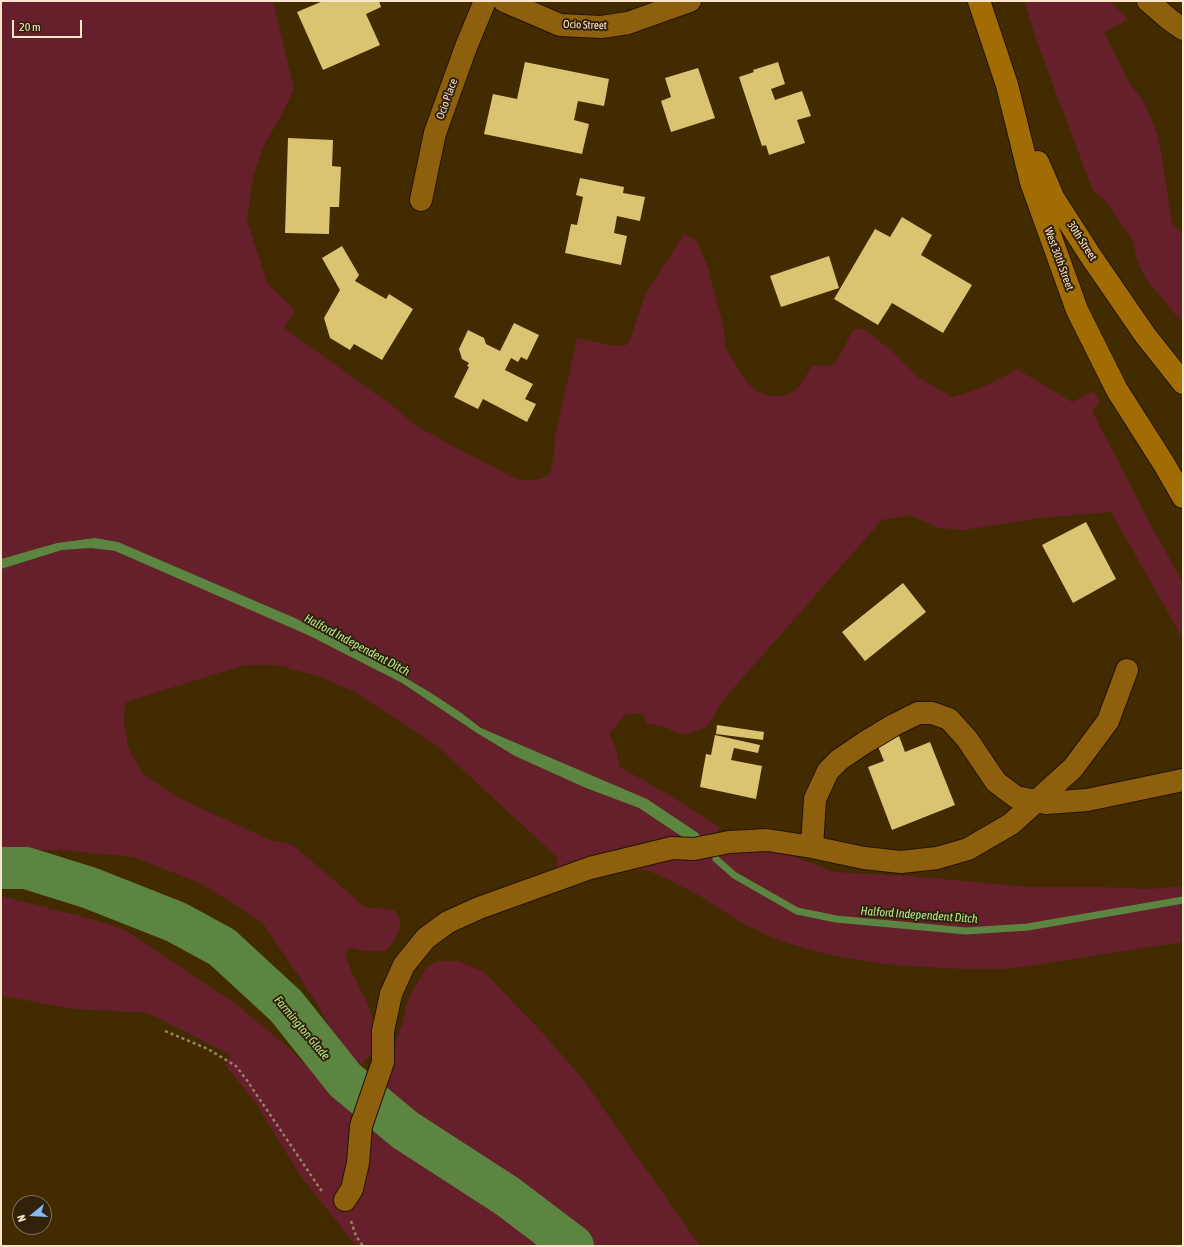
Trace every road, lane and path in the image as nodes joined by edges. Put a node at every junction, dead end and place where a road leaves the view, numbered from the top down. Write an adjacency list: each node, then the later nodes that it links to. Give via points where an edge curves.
1 (485, 1): 8 (street, Ocio Place, via 435,133)
2 (504, 1): 3 (street, Ocio Street, via 560,25 601,27 628,23)
3 (690, 1)
4 (979, 1): 7 (main road, West 30th Street)
5 (1148, 1): 6 (street)
6 (1183, 30)
7 (1007, 85): 9 (main road, 30th Street, via 1054,199 1145,335); 10 (main road, West 30th Street, via 1031,182 1077,310 1117,390)
8 (421, 200)
9 (1183, 383)
10 (1183, 497)
11 (1127, 670): 13 (street, via 1108,721 1073,768)
12 (1183, 780): 13 (street, via 1087,800 1046,803)
13 (1036, 801): 14 (street, via 1011,824 992,836 968,849 937,858 901,862 864,858); 14 (street, via 1016,797 996,782 967,739 949,719 932,713 918,713 864,743 828,771 815,799)
14 (812, 847): 16 (street, via 767,840 729,842 694,849 672,848 590,868 479,908 448,922 426,938 404,965 391,994 383,1031 383,1062 361,1126 358,1162 352,1189)
15 (165, 1031): 16 (path, via 208,1049 236,1066 327,1199)
16 (345, 1200): 17 (path, via 356,1236)
17 (363, 1246)

